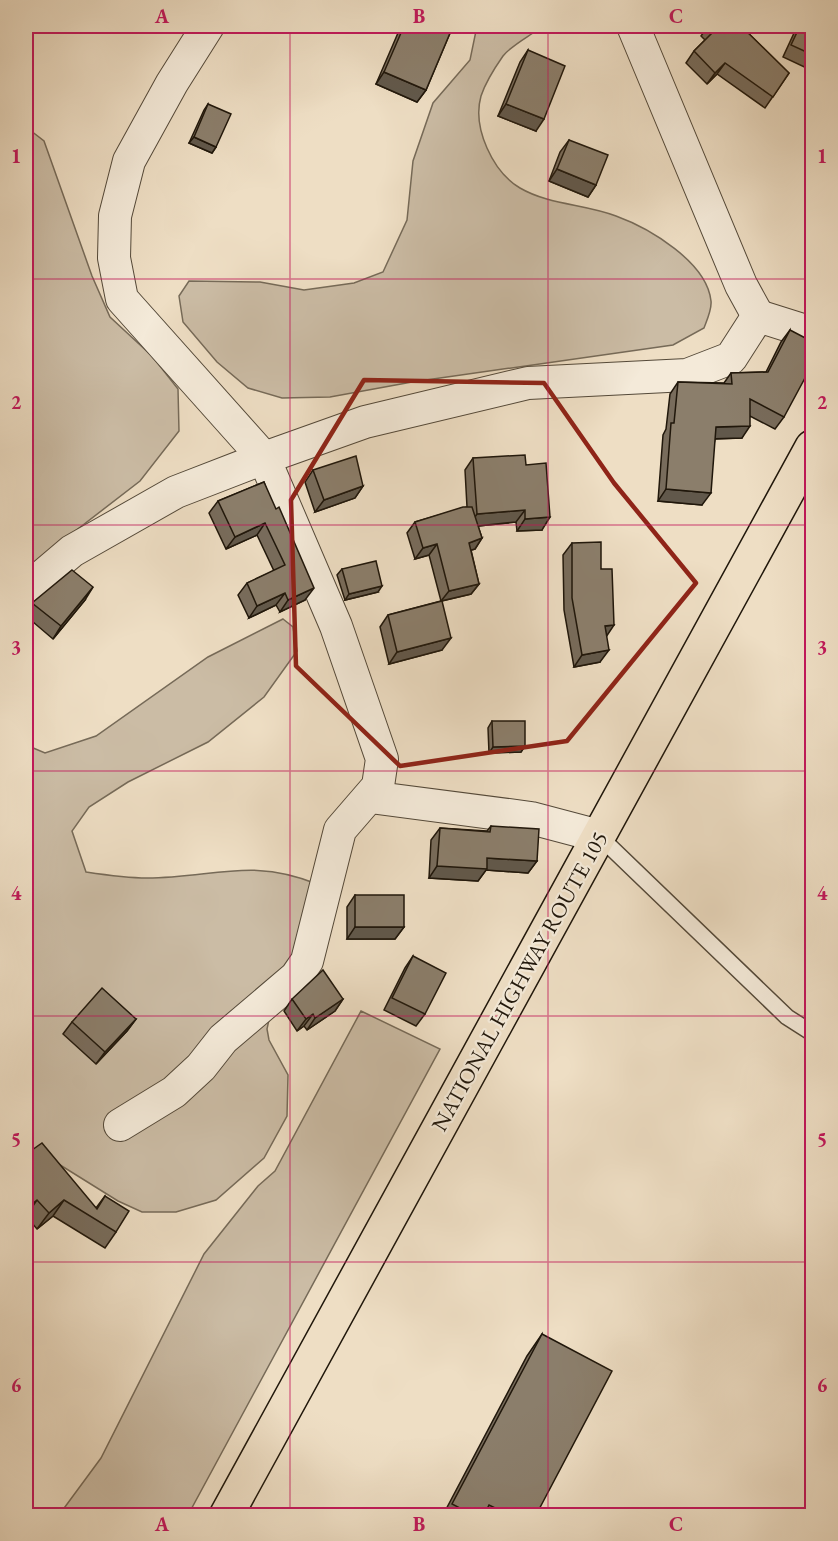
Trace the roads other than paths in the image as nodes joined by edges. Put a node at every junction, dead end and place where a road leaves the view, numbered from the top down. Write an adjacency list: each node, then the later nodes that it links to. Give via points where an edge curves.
1 (208, 26): 6 (street, via 129,161 115,216 114,258 122,299)
2 (633, 26): 3 (street, via 741,285)
3 (758, 316): 4 (street); 6 (street, via 730,358 687,375 528,383 365,422)
4 (813, 333)
5 (813, 447): 9 (highway, NATIONAL HIGHWAY ROUTE 105)
6 (264, 458): 7 (street, via 176,492 72,551); 8 (street, via 336,626 382,759 378,786)
7 (26, 590)
8 (370, 797): 9 (street, via 531,818); 11 (street, via 340,830 307,961 296,976 224,1039 174,1092)
9 (599, 836): 10 (lane, via 787,1017); 12 (highway, NATIONAL HIGHWAY ROUTE 105)
10 (813, 1033)
11 (120, 1125)
12 (226, 1515)

